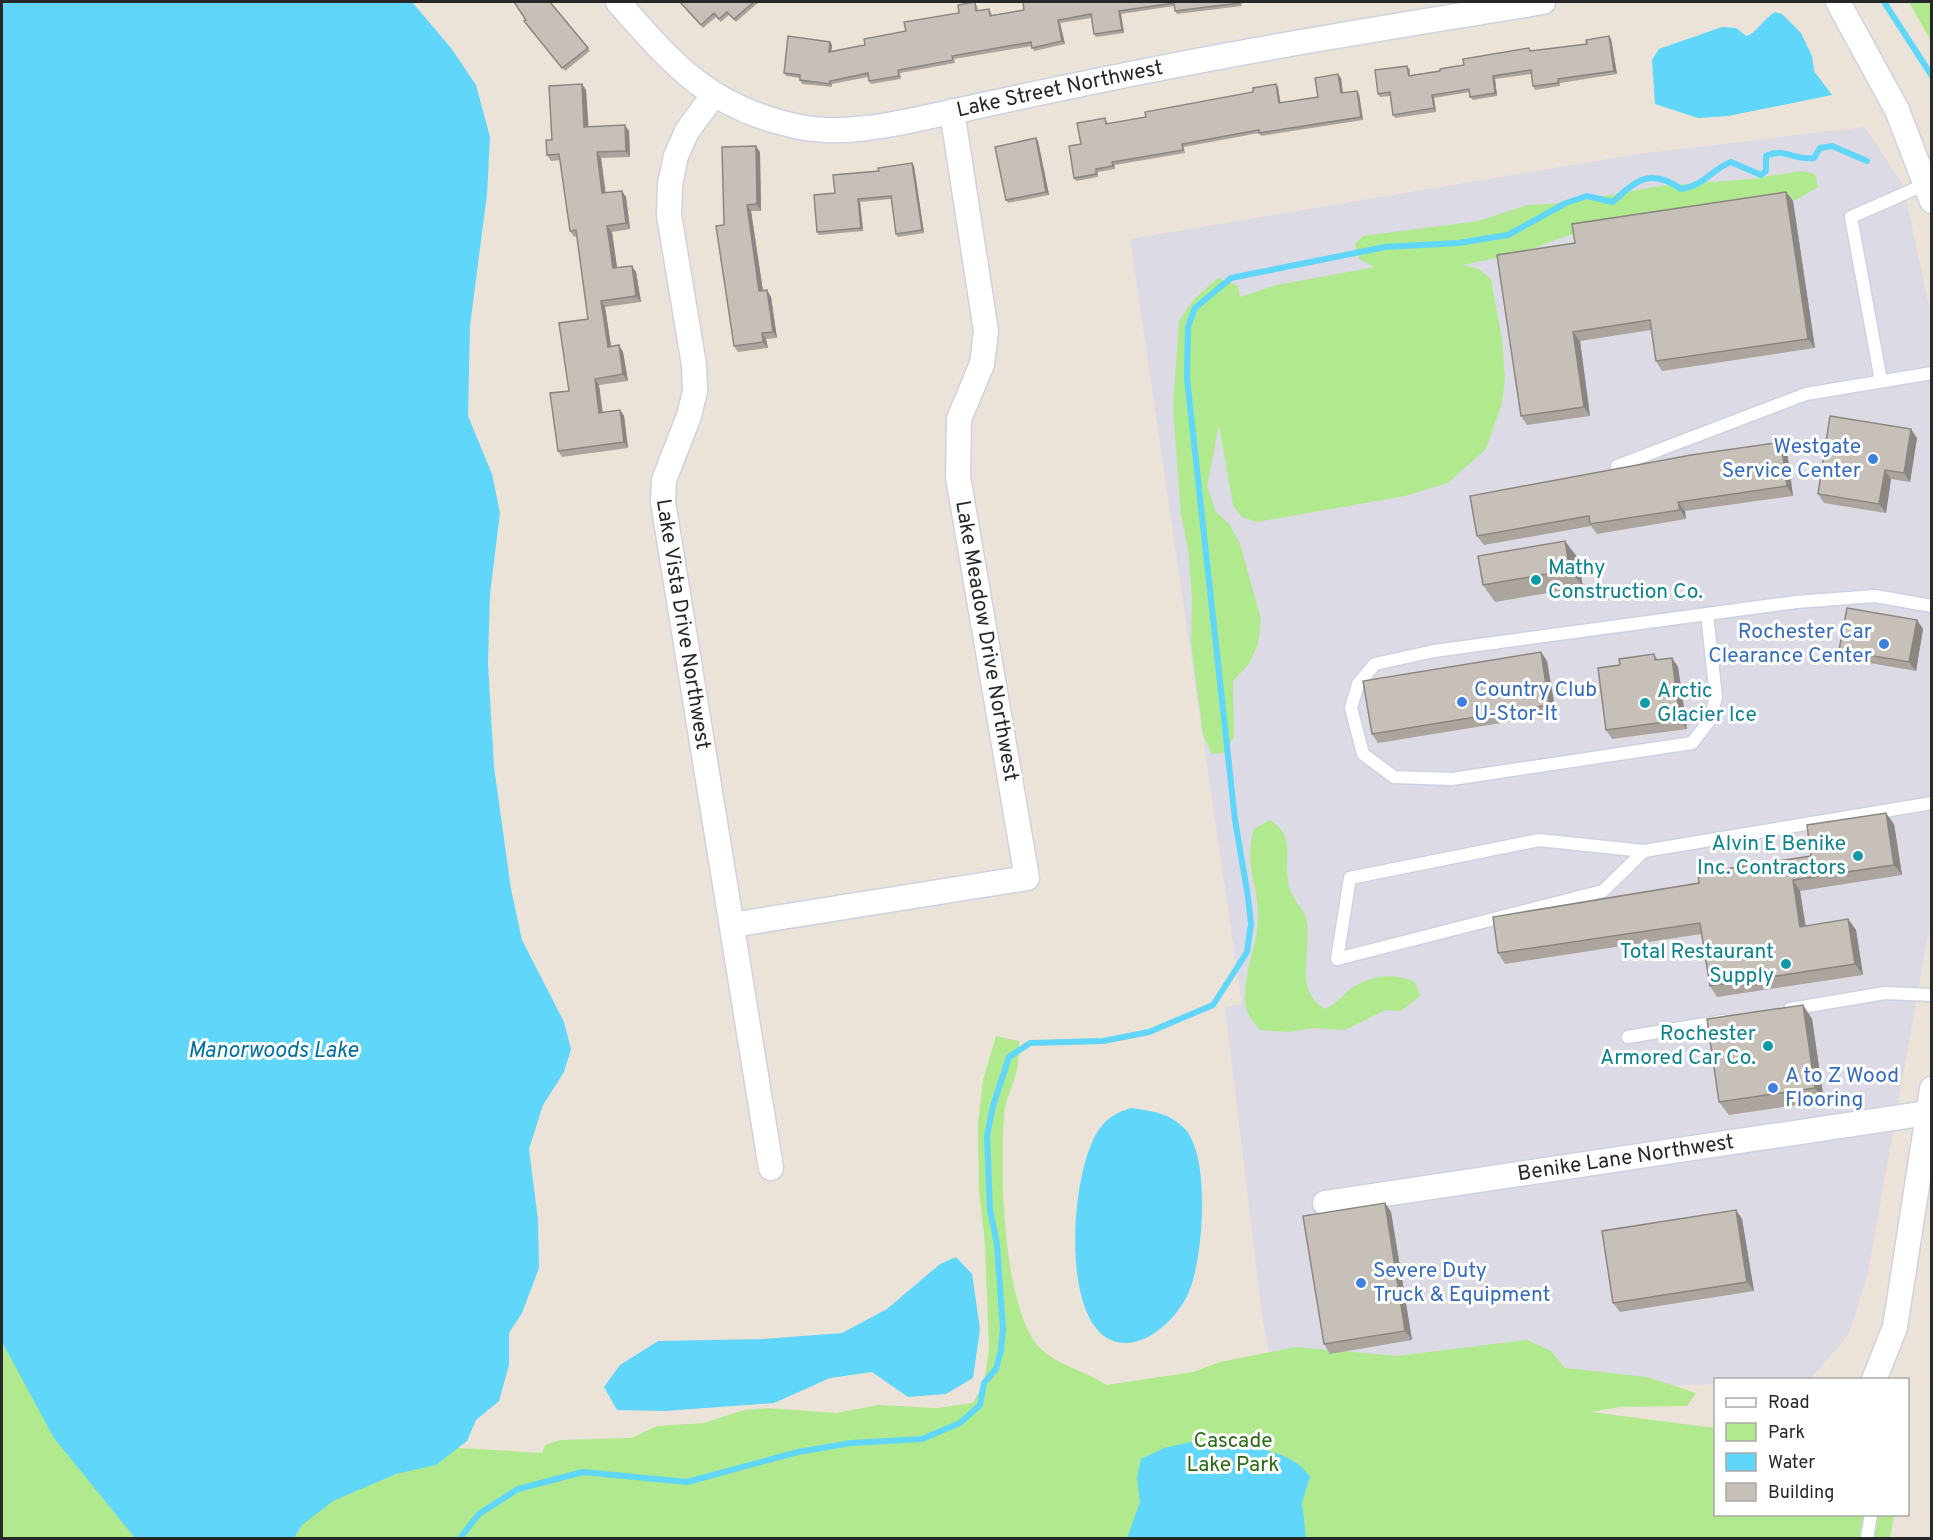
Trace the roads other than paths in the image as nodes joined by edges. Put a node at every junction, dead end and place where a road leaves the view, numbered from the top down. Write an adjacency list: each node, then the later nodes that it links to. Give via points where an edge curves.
1 (618, 2): 4 (street, Lake Street Northwest, via 664,55)
2 (1543, 2): 5 (street, Lake Street Northwest, via 1193,61)
3 (1838, 2): 6 (street, via 1897,110)
4 (713, 96): 5 (street, Lake Street Northwest, via 769,119 829,130 886,126); 14 (street, Lake Vista Drive Northwest, via 687,131 670,183 669,215 695,391 664,480 663,502)
5 (952, 111): 14 (street, Lake Meadow Drive Northwest, via 986,331 982,364 957,429 958,477 1027,878)
6 (1929, 192): 8 (lane, via 1851,217)
7 (1932, 373): 8 (lane)
8 (1881, 381): 9 (lane, via 1806,394)
9 (1617, 466)
10 (1932, 606): 11 (lane, via 1875,596)
11 (1707, 614): 11 (lane, via 1716,697 1710,720 1692,743 1452,779 1394,777 1363,754 1351,708 1358,684 1375,664 1434,651)
12 (1932, 803): 13 (lane)
13 (1644, 851): 13 (lane, via 1539,840 1350,878 1336,959 1603,891)
14 (732, 925): 21 (street, Lake Vista Drive Northwest)
15 (1932, 995): 16 (lane, via 1885,993)
16 (1780, 1011)
17 (1733, 1019): 18 (lane)
18 (1628, 1037)
19 (1932, 1089): 20 (street)
20 (1927, 1113): 22 (street, Benike Lane Northwest); 23 (street, via 1895,1327)
21 (771, 1168)
22 (1325, 1203)
23 (1875, 1378)
24 (1871, 1516): 25 (lane)
25 (1867, 1539)

